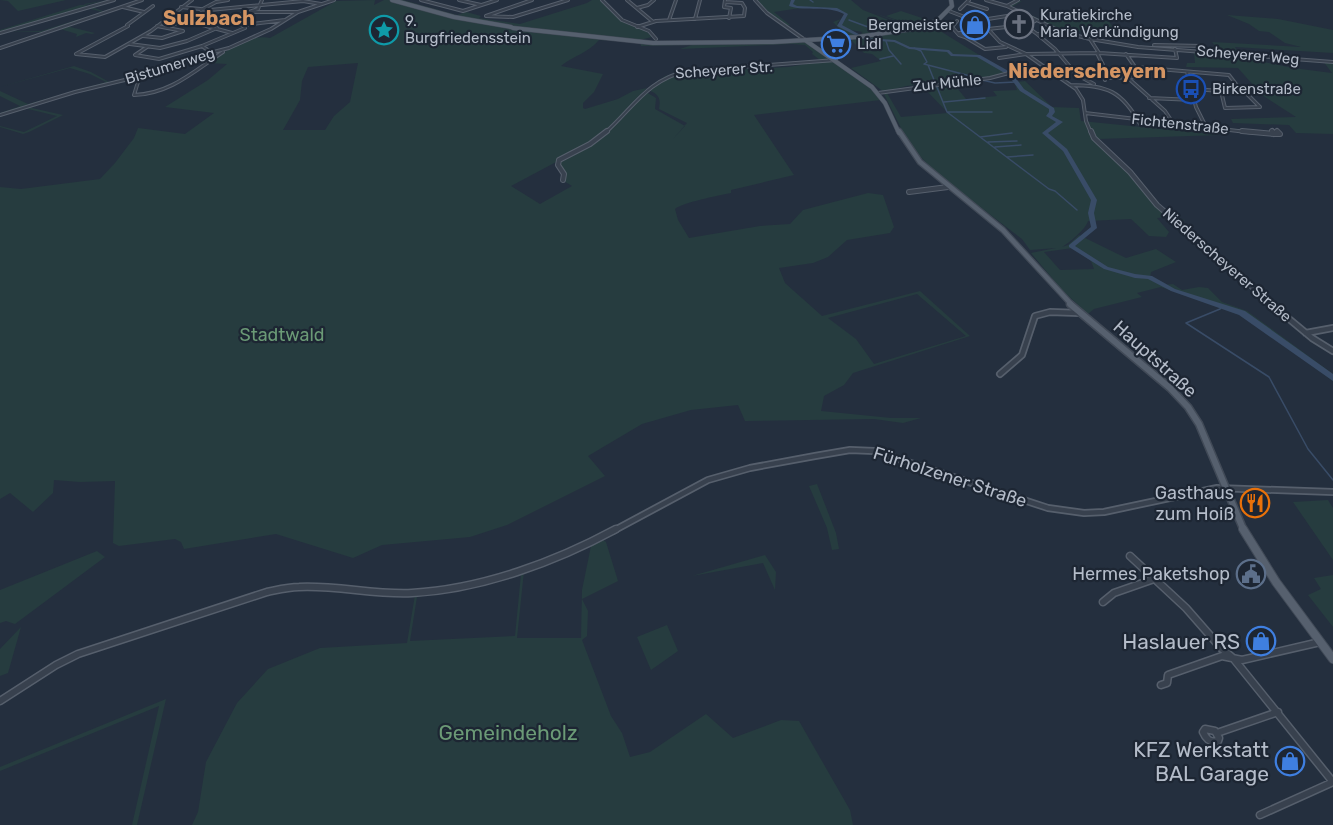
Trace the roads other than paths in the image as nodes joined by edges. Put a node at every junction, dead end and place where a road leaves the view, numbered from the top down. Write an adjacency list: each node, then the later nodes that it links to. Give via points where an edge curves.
1 (114, 0): 57 (street)
2 (192, 0): 31 (street)
3 (228, 0): 36 (street)
4 (262, 0): 27 (street)
5 (334, 0): 26 (street, Bistumerweg)
6 (392, 0): 66 (main road, via 512,28)
7 (421, 0): 28 (street, via 463,11)
8 (461, 0): 28 (street)
9 (532, 0): 32 (street)
10 (568, 0): 32 (street, via 513,17 486,15)
11 (602, 0): 53 (street, via 622,20)
12 (627, 0): 33 (street)
13 (654, 0): 33 (street)
14 (676, 0): 45 (street)
15 (700, 0): 43 (street)
16 (755, 0): 62 (street)
17 (951, 0): 37 (main road)
18 (986, 0): 24 (street, Scheyerer Weg)
19 (1018, 0): 29 (street)
20 (140, 1): 30 (street); 38 (street, via 154,5)
21 (305, 1): 26 (street); 27 (street)
22 (495, 1): 28 (street); 32 (street)
23 (725, 1): 42 (street, via 724,7 731,8); 42 (street, via 742,3 745,8 744,16)
24 (990, 1): 29 (street, Scheyerer Weg)
25 (969, 2): 34 (street); 35 (street)
26 (323, 4): 40 (street, Bistumerweg)
27 (261, 5): 36 (street); 39 (street)
28 (481, 5)
29 (1007, 6): 41 (street, Scheyerer Weg)
30 (123, 7): 38 (street); 76 (street)
31 (181, 7): 36 (street); 50 (street)
32 (507, 7)
33 (637, 8): 46 (street)
34 (960, 9)
35 (987, 9)
36 (201, 10)
37 (949, 11): 47 (street, Niederscheyerer Straße); 64 (main road, via 920,28)
38 (144, 12): 69 (street, via 76,54 105,57)
39 (249, 12): 40 (street); 44 (street, via 222,20 244,25)
40 (298, 12): 44 (street, Bistumerweg)
41 (1021, 14): 47 (street); 48 (street, Scheyerer Weg)
42 (730, 16): 43 (street)
43 (696, 19): 45 (street)
44 (285, 20): 77 (street, Bistumerweg)
45 (669, 20): 46 (street)
46 (652, 21): 53 (street)
47 (975, 21): 56 (street, Niederscheyerer Straße)
48 (1036, 21): 56 (street); 61 (street, Scheyerer Weg)
49 (956, 22): 59 (street, via 951,27)
50 (157, 26): 52 (street); 63 (street)
51 (1026, 26): 60 (street)
52 (168, 27): 54 (street, via 184,20); 63 (street, via 183,31 164,38)
53 (637, 27): 66 (street, via 649,31)
54 (217, 28): 58 (street); 74 (street, via 190,40)
55 (245, 28): 58 (street)
56 (988, 30): 59 (street); 75 (street, Niederscheyerer Straße)
57 (0, 33)
58 (232, 33): 71 (street)
59 (959, 33): 75 (street, via 985,49)
60 (1037, 33): 61 (street); 80 (street)
61 (1066, 33): 65 (street, Scheyerer Weg)
62 (796, 34): 67 (street); 68 (street, via 797,38)
63 (143, 36): 69 (street)
64 (820, 39): 67 (main road); 72 (main road)
65 (1090, 39): 70 (street, Scheyerer Weg); 81 (street)
66 (654, 40): 68 (main road)
67 (805, 40): 68 (main road); 72 (main road)
68 (789, 41)
69 (129, 44): 74 (street)
70 (1127, 45): 73 (street); 78 (street, Scheyerer Weg)
71 (201, 46): 74 (street, via 159,59 135,55); 79 (street)
72 (815, 46): 85 (main road)
73 (1202, 46)
74 (148, 47)
75 (1008, 47): 82 (street, Niederscheyerer Straße)
76 (0, 48)
77 (227, 49): 79 (street, Bistumerweg); 90 (street, via 178,84 157,93 134,95 138,82)
78 (1175, 49): 83 (street, via 1177,58); 86 (street, Scheyerer Weg)
79 (212, 52): 90 (street, Bistumerweg)
80 (1057, 53): 81 (street); 82 (street); 94 (street, via 1077,75)
81 (1098, 53): 83 (street); 91 (street)
82 (1025, 54): 84 (street); 88 (street, Niederscheyerer Straße)
83 (1126, 54): 87 (street)
84 (999, 58)
85 (836, 60): 99 (main road); 109 (street, Scheyerer Str., via 665,76 599,137 559,160)
86 (1333, 62)
87 (1135, 67): 89 (street); 92 (street, via 1142,77)
88 (1053, 72): 93 (street, Niederscheyerer Straße); 99 (street, Zur Mühle, via 1011,73)
89 (1187, 72): 96 (street); 98 (street, via 1229,75)
90 (133, 78): 103 (street, Bistumerweg)
91 (1105, 78): 92 (street); 95 (street)
92 (1128, 78): 100 (street)
93 (1070, 85): 94 (street); 102 (street, Niederscheyerer Straße, via 1082,98)
94 (1095, 85): 95 (street)
95 (1102, 85): 104 (street, via 1129,103)
96 (1193, 89): 97 (street); 101 (street)
97 (1221, 91): 98 (street); 98 (street, via 1225,108 1260,107)
98 (1242, 92)
99 (878, 93): 110 (main road, Hauptstraße, via 907,146)
100 (1149, 98): 101 (street); 105 (street)
101 (1194, 100): 107 (street)
102 (1085, 113): 104 (street, Fichtenstraße); 114 (street, Niederscheyerer Straße, via 1094,138 1130,172 1162,211)
103 (0, 115)
104 (1138, 119): 105 (street, Fichtenstraße); 106 (street)
105 (1173, 123): 107 (street, Fichtenstraße)
106 (1140, 124)
107 (1206, 127): 108 (street, Fichtenstraße)
108 (1274, 134)
109 (562, 180)
110 (948, 187): 111 (street); 112 (main road, Hauptstraße, via 1026,252)
111 (909, 192)
112 (1079, 313): 116 (street, via 1035,316 1022,355); 117 (main road, Hauptstraße, via 1188,407 1199,424)
113 (1333, 328): 114 (street)
114 (1306, 333): 115 (street, Niederscheyerer Straße)
115 (1333, 351)
116 (1000, 374)
117 (1224, 487): 118 (street, Fürholzener Straße); 122 (main road, Hauptstraße, via 1256,550); 126 (street, Fürholzener Straße, via 1084,513 1048,508 884,453 850,450 750,468 708,480 588,544 474,584 430,592 298,587 267,592 78,654)
118 (1333, 492)
119 (1130, 556): 120 (street)
120 (1154, 579): 121 (street, via 1114,593); 123 (street)
121 (1103, 602)
122 (1320, 642): 123 (street, via 1242,660); 124 (main road, Hauptstraße)
123 (1233, 658): 125 (street, via 1222,656 1168,675 1167,683); 127 (street)
124 (1333, 659)
125 (1161, 685)
126 (0, 701)
127 (1278, 712): 128 (street); 129 (street)
128 (1218, 733)
129 (1333, 782): 130 (street)
130 (1260, 815)

